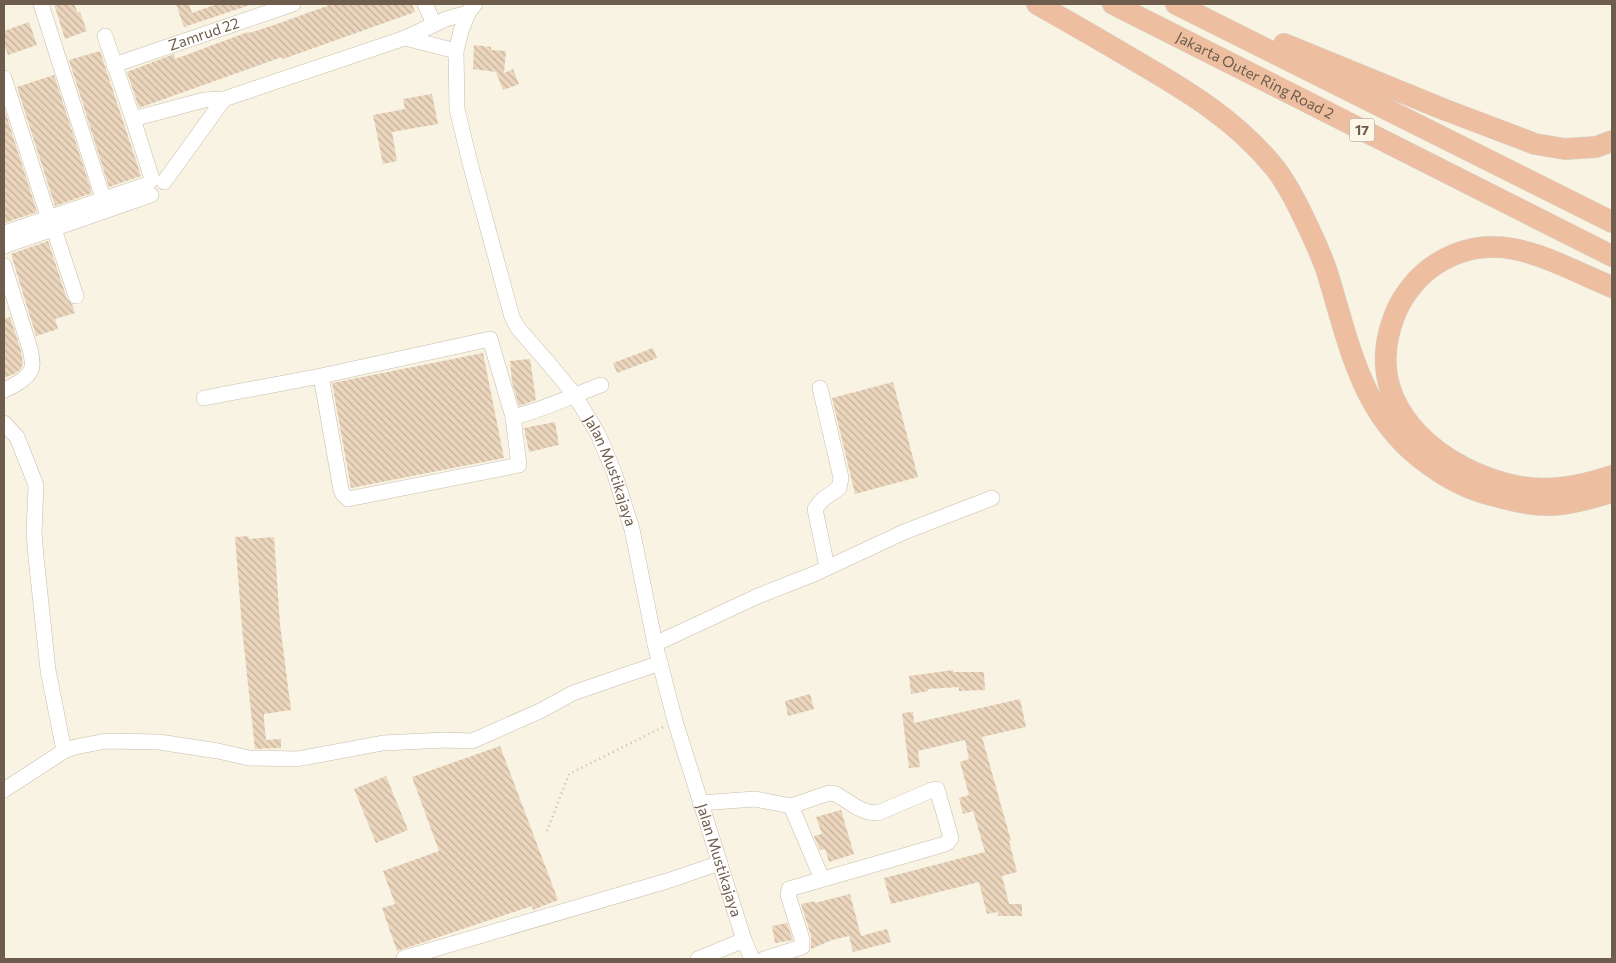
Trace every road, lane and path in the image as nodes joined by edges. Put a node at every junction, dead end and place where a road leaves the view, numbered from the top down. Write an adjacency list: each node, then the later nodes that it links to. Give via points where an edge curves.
1 (41, 4): 19 (street)
2 (293, 4): 13 (street, Zamrud 22)
3 (425, 4): 9 (street)
4 (1037, 4): 37 (highway, via 1195,97 1248,138 1276,170 1314,238 1362,383 1393,431 1414,454 1472,490 1513,501 1551,505)
5 (1113, 4): 24 (highway, Jakarta Outer Ring Road 2 / 17)
6 (1176, 4): 20 (highway, Jakarta Outer Ring Road 2 / 17)
7 (1187, 4): 17 (highway, via 1534,144 1565,150 1596,147)
8 (471, 9): 9 (street); 12 (street, Jalan Mustikajaya)
9 (434, 24): 11 (street)
10 (105, 36): 13 (street)
11 (404, 38): 12 (street); 15 (street)
12 (456, 51): 32 (street, Jalan Mustikajaya, via 457,109 512,317)
13 (114, 64): 16 (street)
14 (4, 78): 21 (street)
15 (224, 99): 16 (street, via 204,100); 18 (street)
16 (133, 118): 18 (street)
17 (1612, 141)
18 (154, 185): 19 (street); 21 (street)
19 (103, 198): 21 (street)
20 (1612, 222)
21 (51, 224): 22 (street); 23 (street); 27 (street)
22 (4, 233)
23 (4, 246)
24 (1612, 256)
25 (4, 266): 31 (street, via 32,362 31,371)
26 (1612, 287): 36 (highway, via 1523,251 1495,247 1468,249 1424,272 1403,296 1393,317 1386,347 1386,372 1394,399 1407,422 1427,443 1454,462 1483,477 1517,486 1552,489)
27 (76, 296)
28 (321, 376): 33 (street); 34 (street, via 490,339); 34 (street, via 341,490 348,499 516,467 520,461)
29 (600, 385): 32 (street)
30 (820, 388): 39 (street, via 842,478 839,488 815,509)
31 (4, 390)
32 (574, 394): 34 (street, via 535,412); 40 (street, Jalan Mustikajaya, via 598,434 614,472 632,529)
33 (204, 398)
34 (512, 417)
35 (4, 423): 43 (street, via 17,438 36,485 36,557 48,670)
36 (1612, 476)
37 (1612, 492)
38 (992, 498): 39 (street, via 904,532)
39 (827, 567): 40 (street)
40 (655, 644): 41 (street, Jalan Mustikajaya)
41 (660, 663): 43 (street, via 573,693 472,741 384,742 297,759 249,758 159,742 106,741); 45 (street, Jalan Mustikajaya)
42 (654, 732): 47 (path, via 569,774)
43 (64, 751): 44 (street)
44 (4, 790)
45 (700, 803): 46 (street, via 755,799); 48 (street, Jalan Mustikajaya)
46 (791, 806): 49 (street); 49 (street, via 829,793 858,808 878,813 932,790 937,789 939,793 950,838 948,842)
47 (547, 831)
48 (720, 863): 50 (street, Jalan Mustikajaya); 51 (street)
49 (822, 879): 54 (street, via 789,889 802,947)
50 (744, 940): 52 (street); 53 (street, Jalan Mustikajaya)
51 (404, 958)
52 (698, 959)
53 (752, 959)
54 (764, 959)

